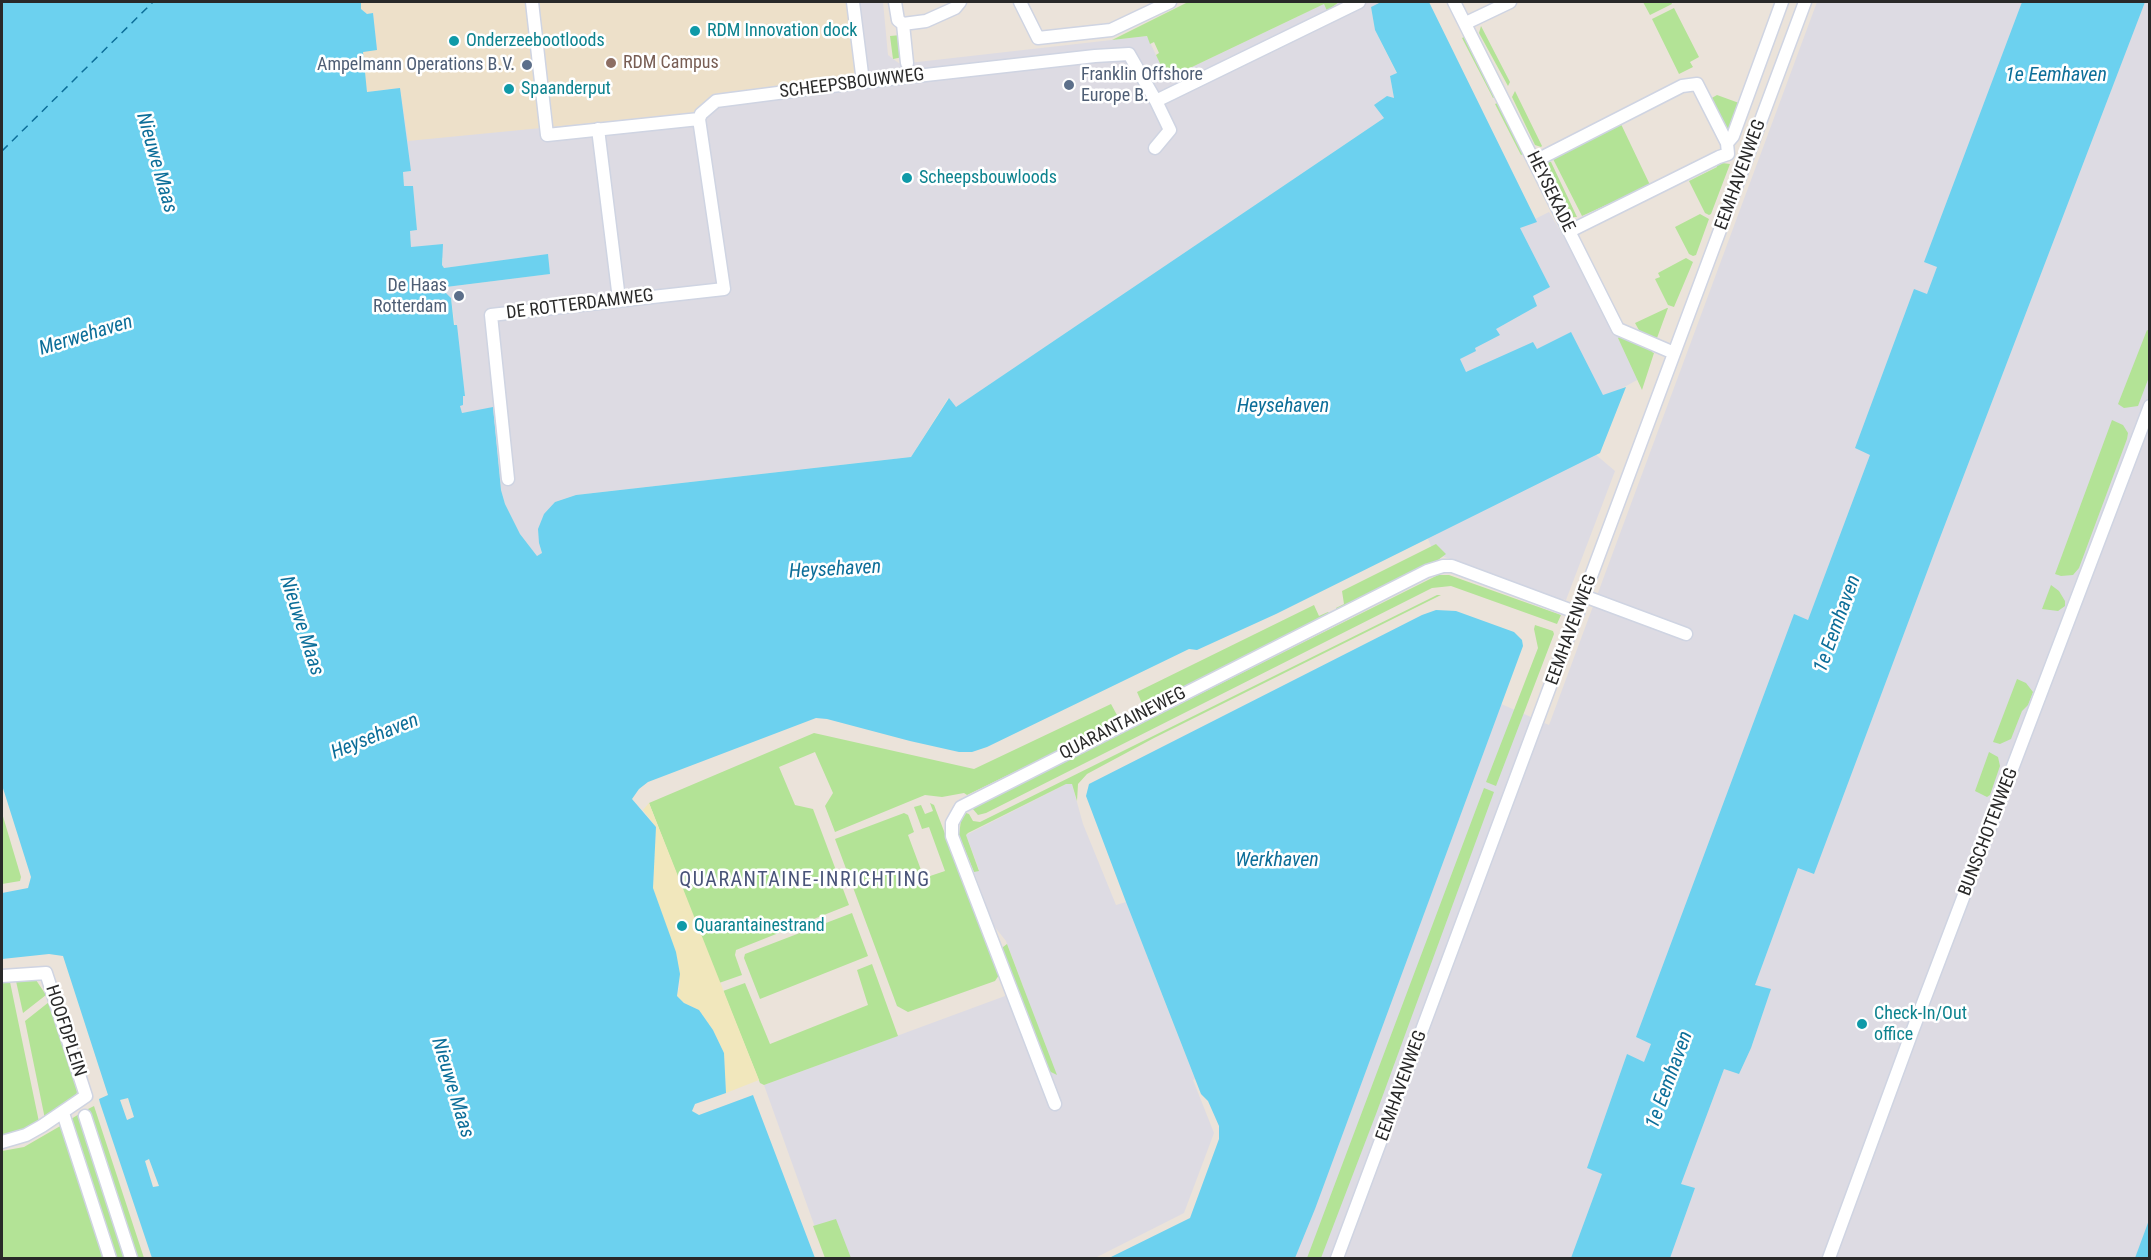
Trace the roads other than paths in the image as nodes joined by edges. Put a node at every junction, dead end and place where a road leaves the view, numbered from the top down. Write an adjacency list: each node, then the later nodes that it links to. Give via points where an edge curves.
1 (532, 2): 18 (street, via 547,135)
2 (853, 2): 15 (street)
3 (896, 2): 13 (street, via 898,20)
4 (960, 2): 13 (street, via 926,21)
5 (1020, 2): 6 (street, via 1038,38 1111,30)
6 (1170, 2)
7 (1359, 2): 16 (street)
8 (1455, 2): 12 (street, HEYSEKADE)
9 (1510, 2): 12 (street)
10 (1782, 2): 20 (street)
11 (1805, 2): 22 (street, EEMHAVENWEG)
12 (1466, 23): 21 (street, HEYSEKADE)
13 (903, 24): 14 (street)
14 (907, 63)
15 (863, 82): 16 (street, SCHEEPSBOUWWEG, via 1129,54); 17 (street, SCHEEPSBOUWWEG, via 716,101)
16 (1156, 101): 19 (street, SCHEEPSBOUWWEG, via 1170,130)
17 (699, 119): 18 (street); 24 (street, DE ROTTERDAMWEG, via 724,289)
18 (598, 129): 24 (street)
19 (1155, 148)
20 (1728, 149): 21 (street, via 1697,84 1682,86); 22 (street); 23 (street)
21 (1535, 160): 23 (street, HEYSEKADE)
22 (1746, 161): 25 (street, EEMHAVENWEG)
23 (1570, 231): 25 (street, HEYSEKADE, via 1618,329)
24 (619, 299): 27 (street, DE ROTTERDAMWEG, via 491,315)
25 (1674, 353): 28 (street, EEMHAVENWEG)
26 (2150, 406): 39 (street, BUNSCHOTENWEG)
27 (508, 479)
28 (1584, 596): 29 (street, EEMHAVENWEG); 30 (street)
29 (1578, 613): 32 (street, QUARANTAINEWEG, via 1443,566 961,807 952,823 952,836); 38 (street, EEMHAVENWEG)
30 (1686, 634)
31 (2, 976): 33 (street, HOOFDPLEIN, via 46,973 86,1096)
32 (1055, 1104)
33 (63, 1113): 35 (street, via 26,1135); 36 (street)
34 (85, 1116): 37 (street)
35 (2, 1142)
36 (110, 1258)
37 (131, 1258)
38 (1337, 1258)
39 (1829, 1258)

